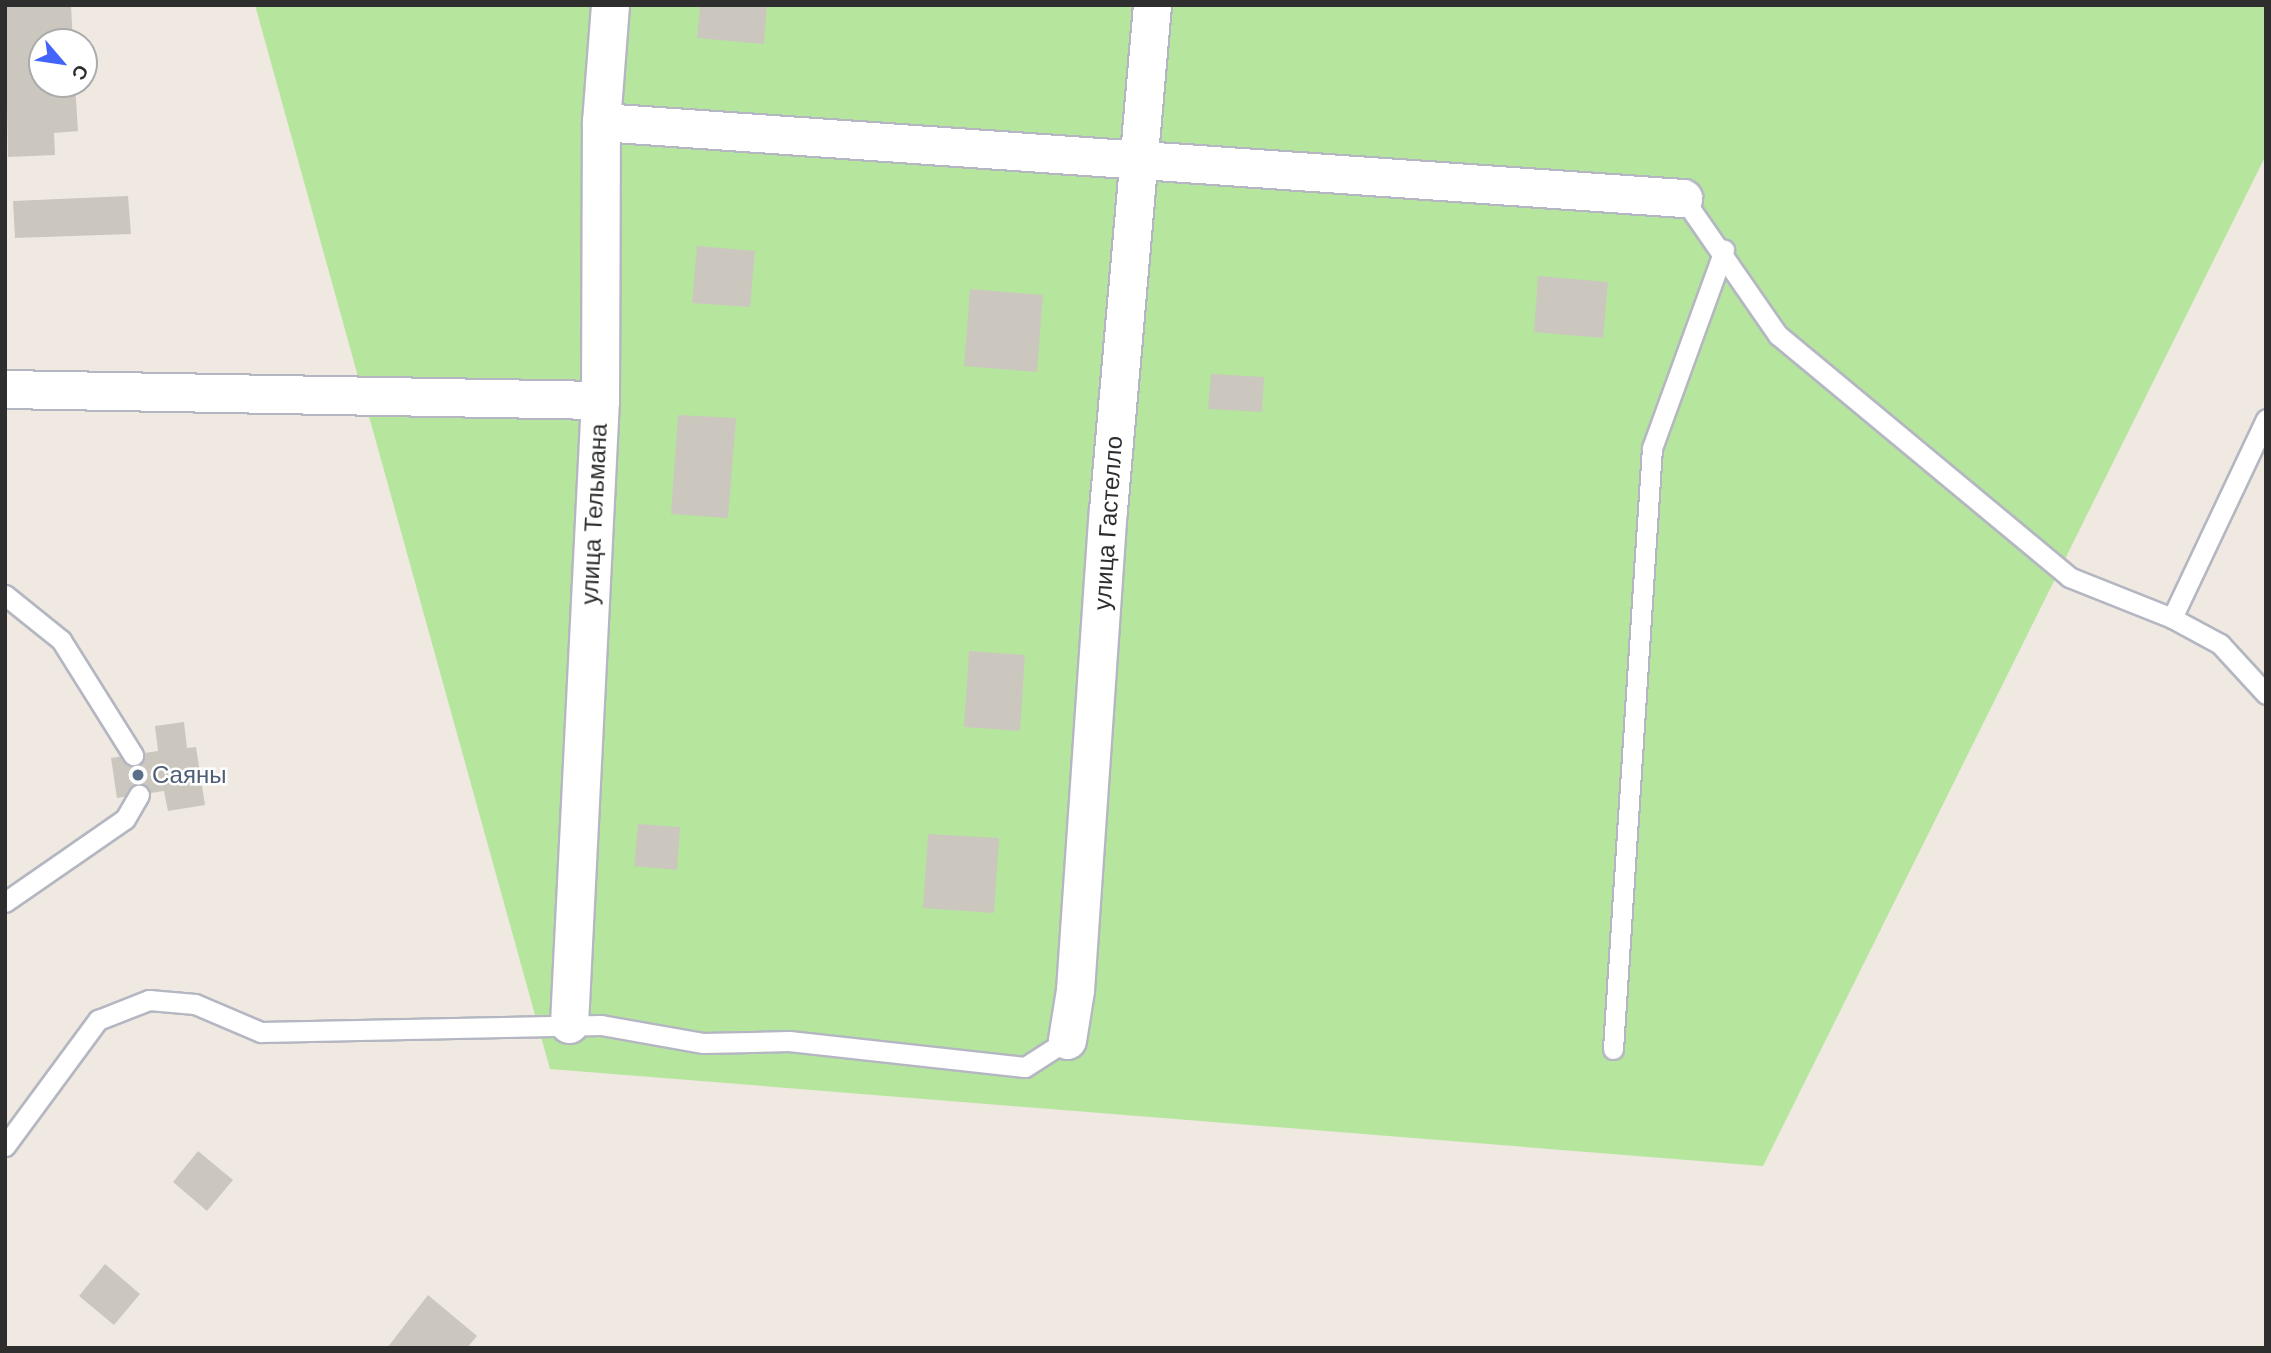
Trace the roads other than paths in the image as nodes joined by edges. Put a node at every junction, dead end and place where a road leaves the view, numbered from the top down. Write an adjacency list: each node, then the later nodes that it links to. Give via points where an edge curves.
1 (610, 5): 3 (street, улица Тельмана)
2 (1152, 5): 4 (street, улица Гастелло)
3 (601, 122): 4 (street); 8 (street, улица Тельмана)
4 (1140, 161): 5 (street); 17 (street, улица Гастелло, via 1108,510 1075,990)
5 (1683, 198): 6 (lane)
6 (1724, 250): 11 (lane, via 1778,335 2068,577); 18 (lane, via 1652,448)
7 (5, 389): 8 (street)
8 (600, 400): 16 (street, улица Тельмана)
9 (2266, 419): 11 (lane)
10 (5, 595): 13 (lane, via 61,640)
11 (2172, 618): 12 (lane, via 2220,644)
12 (2266, 694)
13 (132, 755)
14 (139, 795): 15 (lane, via 125,819)
15 (5, 902)
16 (569, 1024): 17 (lane, via 703,1043 789,1041 1025,1067); 19 (lane, via 261,1032 195,1004 149,1000 97,1020)
17 (1067, 1040)
18 (1613, 1049)
19 (5, 1146)

